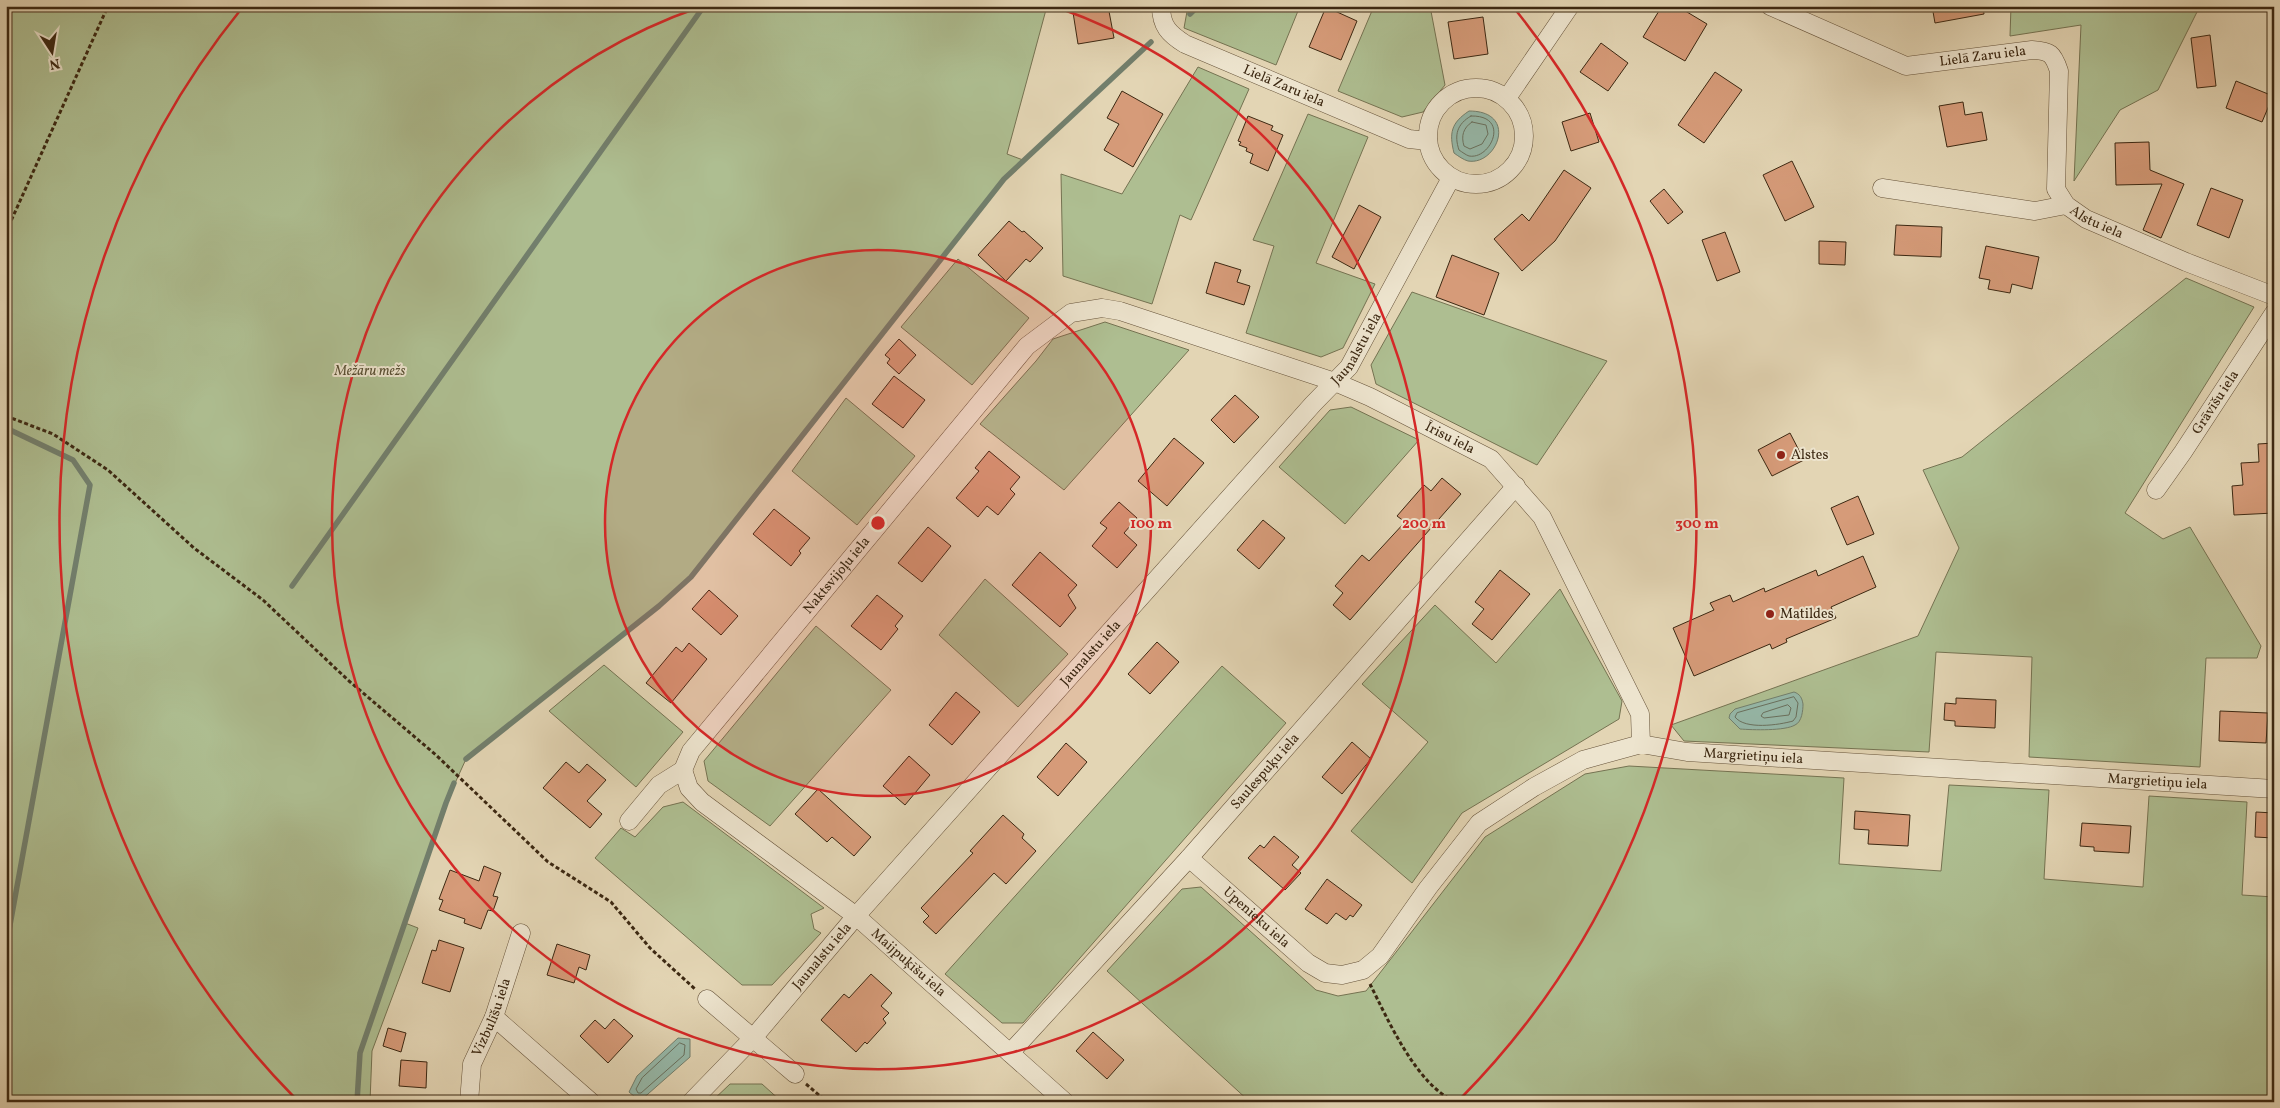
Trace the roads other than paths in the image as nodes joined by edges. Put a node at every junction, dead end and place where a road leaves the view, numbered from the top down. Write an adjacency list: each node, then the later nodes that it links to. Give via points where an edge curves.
1 (1160, 6): 5 (street, Lielā Zaru iela, via 1170,34 1185,44 1409,139)
2 (1570, 6): 4 (street)
3 (1770, 6): 8 (street, Lielā Zaru iela, via 1906,66 2032,50 2046,51 2055,57 2060,71 2056,189)
4 (1507, 98): 5 (street, via 1486,88 1464,90 1444,100 1431,119); 6 (street, via 1522,118 1525,142 1516,164 1498,180 1474,185)
5 (1428, 141): 6 (street, via 1435,162)
6 (1450, 178): 12 (street, Jaunalstu iela, via 1349,367)
7 (1882, 188): 8 (street, Alstu iela, via 2035,211)
8 (2066, 204): 9 (street, Alstu iela, via 2086,219)
9 (2274, 296)
10 (1102, 308): 12 (street, Īrisu iela, via 1120,311); 16 (street, Naktsvijoļu iela, via 1071,313 1027,346 691,751)
11 (2274, 313): 14 (street, Grāvīšu iela)
12 (1335, 382): 13 (street, Īrisu iela, via 1491,459); 20 (street, Jaunalstu iela)
13 (1516, 486): 15 (street, Īrisu iela, via 1542,517 1640,714); 19 (street, Saulespuķu iela)
14 (2156, 490)
15 (1641, 744): 17 (street, Margrietiņu iela, via 1687,752); 22 (street, Margrietiņu iela, via 1583,760 1534,786 1479,823 1380,956 1363,970 1342,976)
16 (683, 770): 18 (street, via 659,785); 20 (street, Maijpuķīšu iela, via 689,788 702,802)
17 (2274, 789)
18 (628, 821)
19 (1189, 858): 22 (street, Upenieku iela, via 1308,963); 26 (street, Saulespuķu iela)
20 (856, 916): 25 (street, Jaunalstu iela); 26 (street, Maijpuķīšu iela)
21 (521, 933): 24 (street, Vizbulīšu iela)
22 (1325, 973)
23 (707, 999): 25 (street)
24 (494, 1017): 28 (street, Vizbulīšu iela, via 472,1064); 29 (street)
25 (753, 1038): 27 (street); 30 (street, Jaunalstu iela)
26 (1010, 1053): 31 (street, Maijpuķīšu iela)
27 (795, 1074)
28 (469, 1102)
29 (591, 1102)
30 (691, 1102)
31 (1065, 1102)

